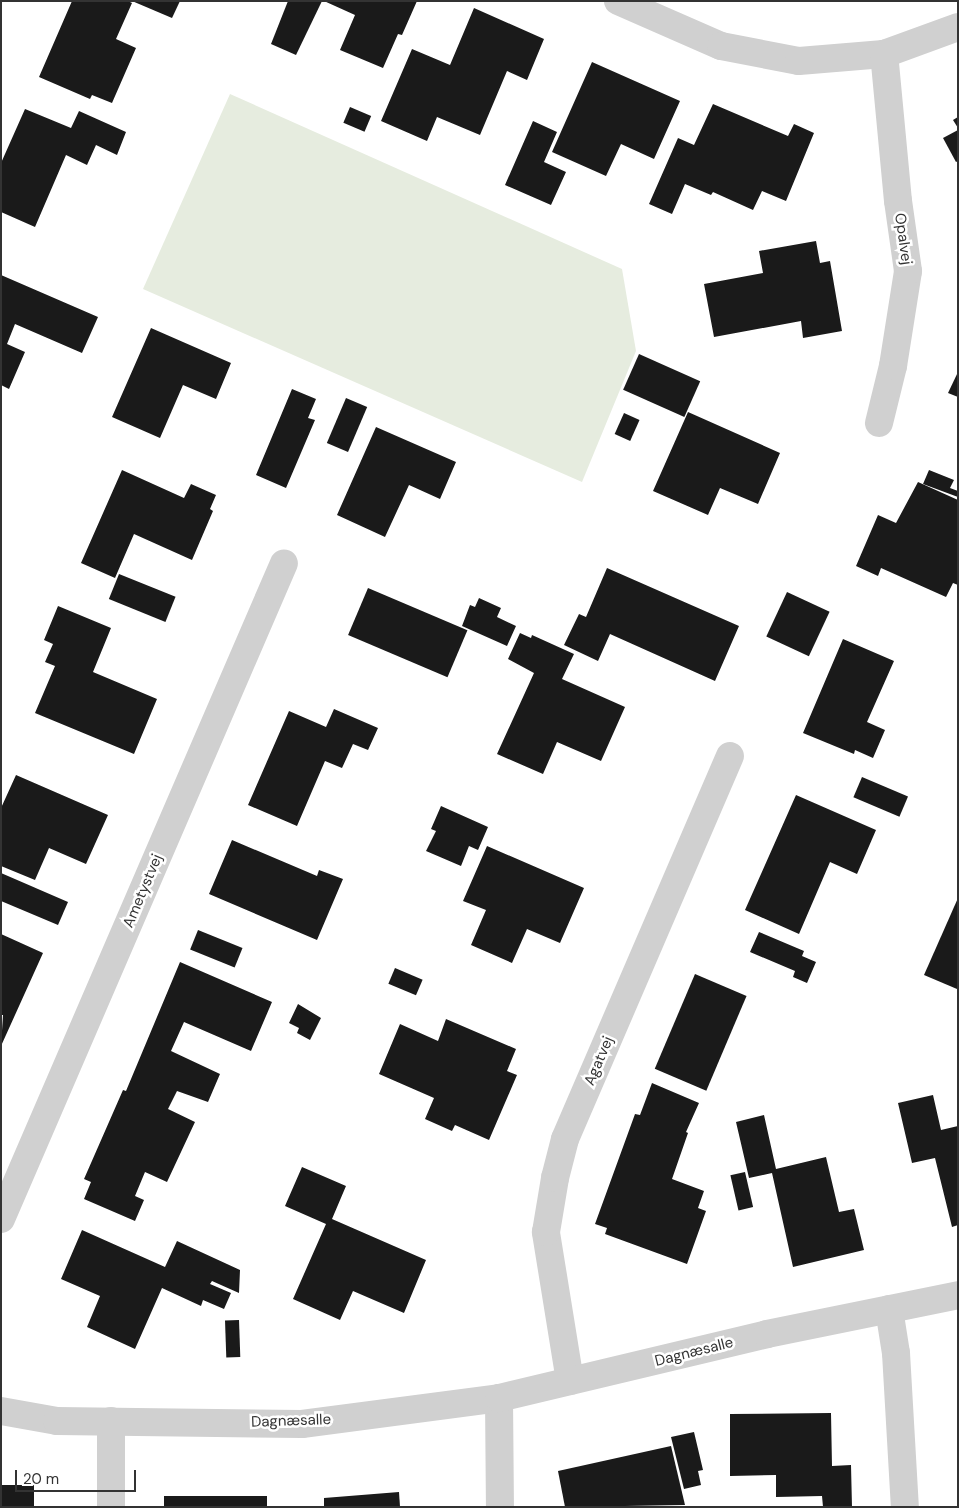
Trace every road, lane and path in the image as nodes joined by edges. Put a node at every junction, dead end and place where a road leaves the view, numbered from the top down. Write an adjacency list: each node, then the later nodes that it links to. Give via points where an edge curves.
1 (618, 1): 3 (street, via 731,48 799,61)
2 (958, 27): 3 (street)
3 (884, 54): 4 (street, Opalvej, via 908,271 893,366)
4 (879, 423)
5 (284, 563): 7 (street, Ametystvej)
6 (730, 756): 10 (street, Agatvej, via 565,1139 555,1178 546,1232)
7 (1, 1219)
8 (958, 1295): 9 (street, Dagnæsalle)
9 (890, 1309): 10 (street, Dagnæsalle); 16 (street, via 896,1352)
10 (570, 1381): 11 (street, Dagnæsalle)
11 (499, 1398): 13 (street, Dagnæsalle, via 302,1424); 15 (street)
12 (1, 1411): 13 (street, Dagnæsalle, via 57,1421)
13 (111, 1422): 14 (street)
14 (111, 1507)
15 (500, 1507)
16 (905, 1507)

